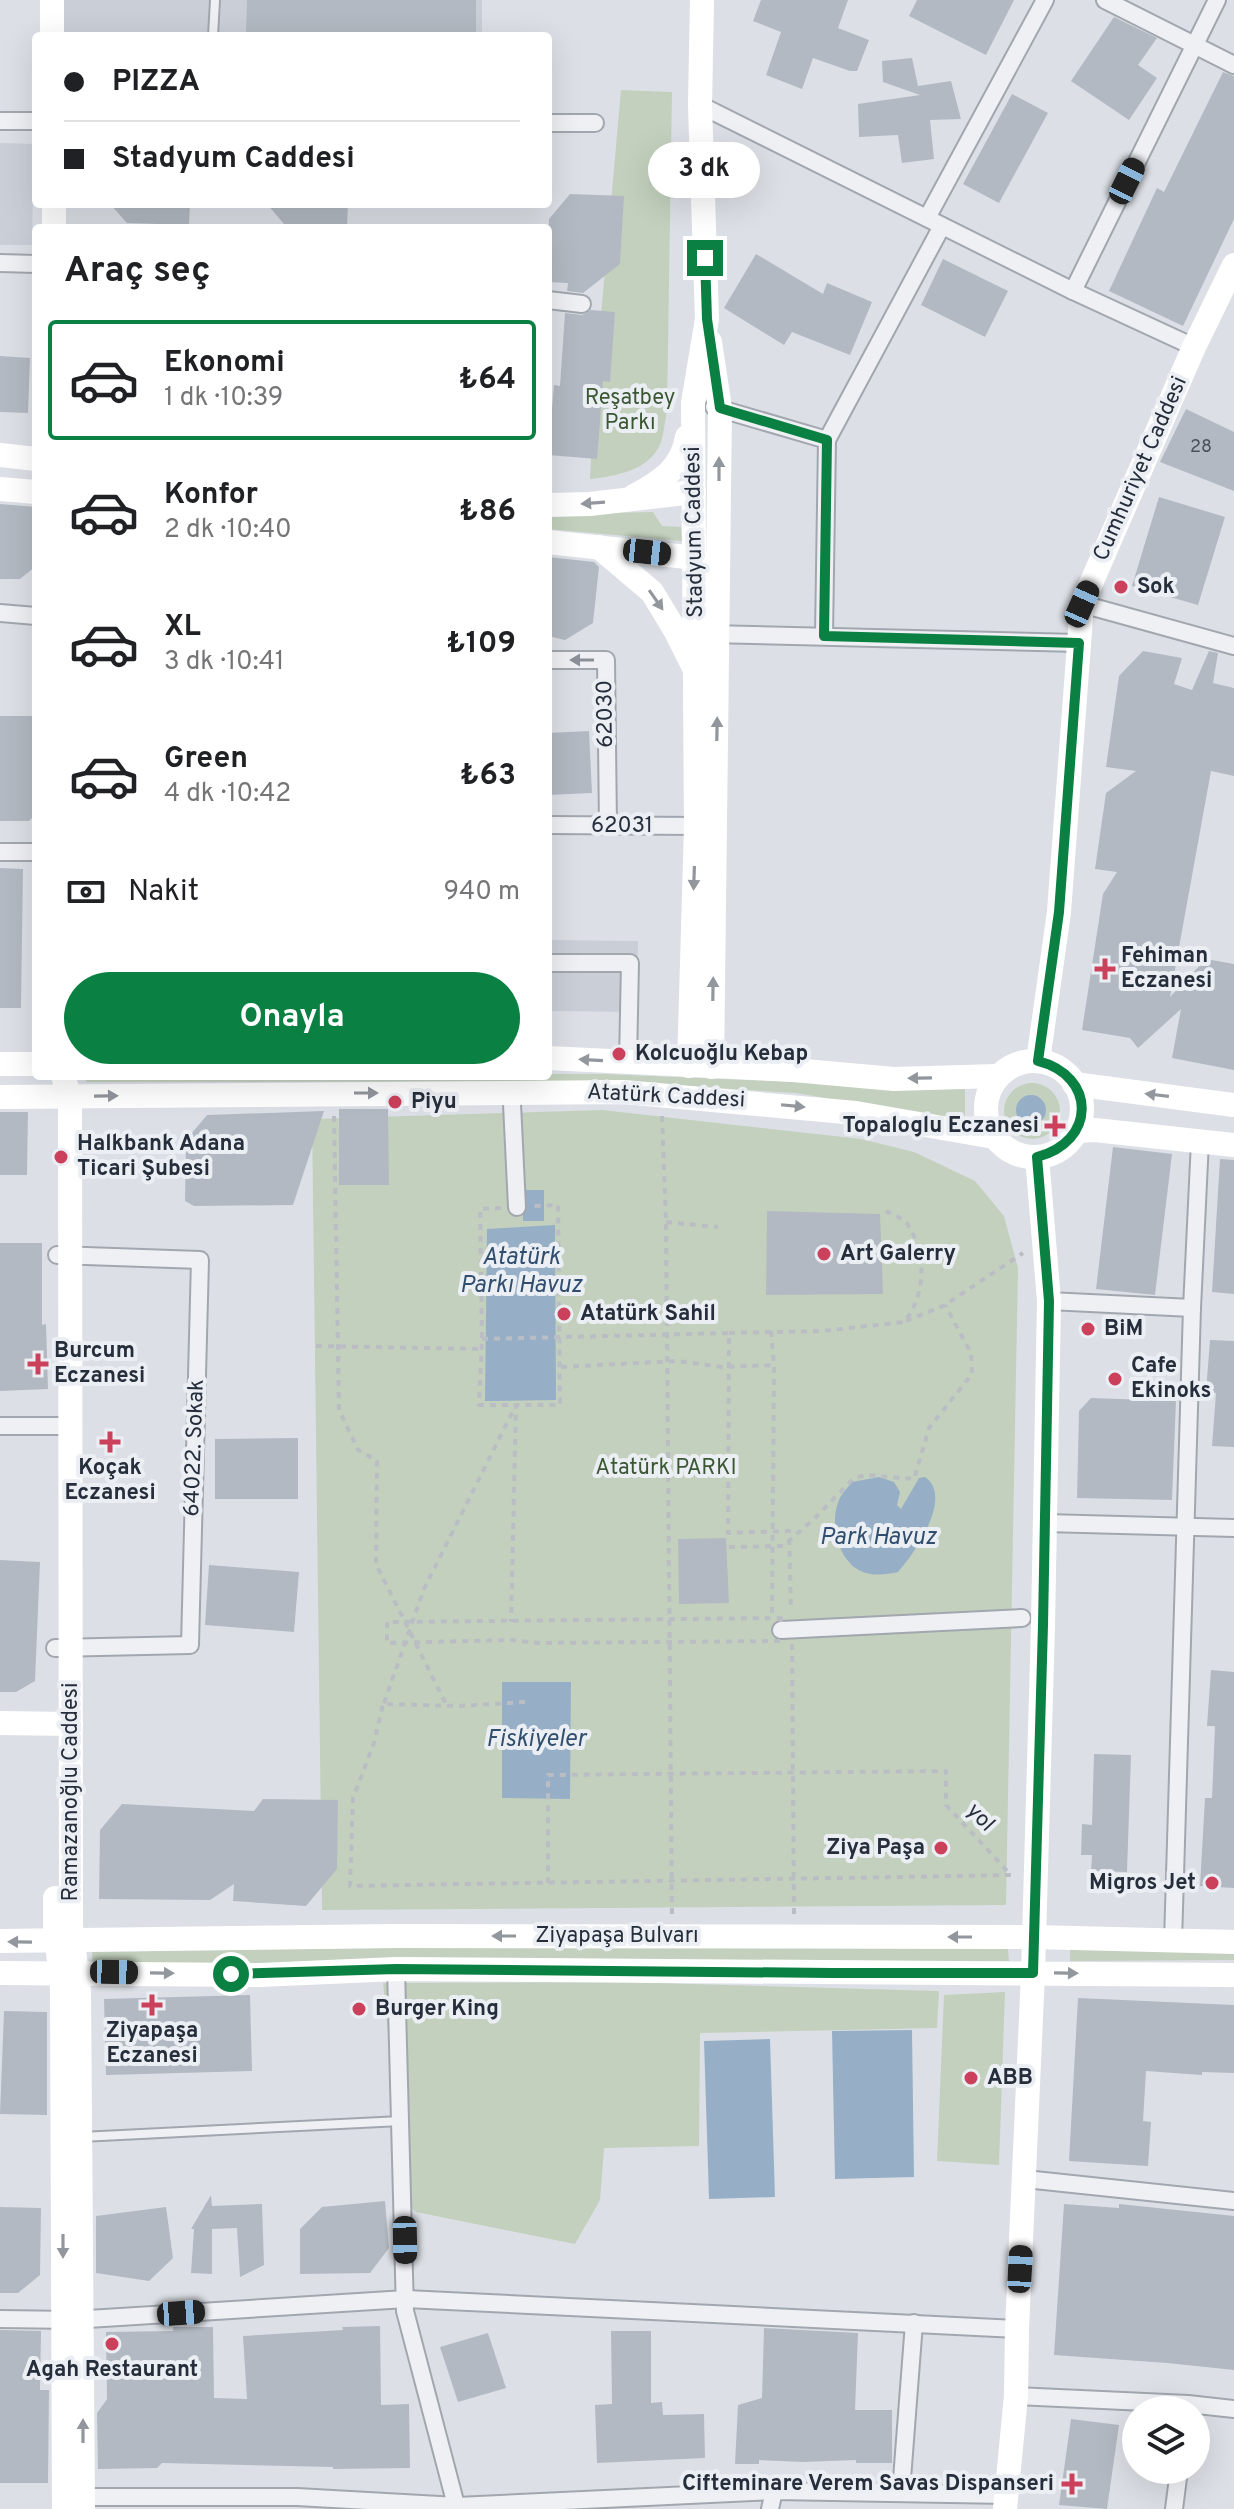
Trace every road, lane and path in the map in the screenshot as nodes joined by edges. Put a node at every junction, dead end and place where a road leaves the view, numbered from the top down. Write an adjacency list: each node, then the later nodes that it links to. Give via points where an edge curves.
1 (52, 0): 7 (main road)
2 (215, 0): 8 (lane)
3 (702, 0): 11 (main road, Stadyum Caddesi)
4 (1045, 0): 16 (street)
5 (1105, 0): 9 (street)
6 (1217, 0): 9 (street)
7 (52, 32)
8 (213, 32)
9 (1195, 44): 10 (street); 20 (street)
10 (1234, 65)
11 (700, 105): 16 (street); 23 (main road, Stadyum Caddesi)
12 (0, 121): 13 (street)
13 (32, 121)
14 (552, 123): 15 (street)
15 (595, 123)
16 (935, 222): 20 (street); 27 (street)
17 (0, 263): 18 (street)
18 (32, 264)
19 (1234, 265): 24 (main road, Cumhuriyet Caddesi)
20 (1073, 291): 24 (street)
21 (552, 300): 22 (street)
22 (582, 304)
23 (707, 319): 25 (main road, Stadyum Caddesi); 26 (main road)
24 (1194, 347): 38 (main road, Cumhuriyet Caddesi)
25 (693, 403): 26 (street); 32 (main road, Stadyum Caddesi); 33 (main road, via 685,451 672,471)
26 (720, 408): 27 (street); 41 (main road, one-way to 26)
27 (827, 440): 42 (street)
28 (0, 455): 29 (main road)
29 (32, 459)
30 (0, 489): 31 (main road)
31 (32, 492)
32 (694, 492): 33 (main road); 37 (main road, Stadyum Caddesi)
33 (626, 500): 34 (main road, one-way to 34)
34 (552, 505)
35 (552, 542): 36 (main road)
36 (599, 547): 37 (main road); 46 (main road, one-way to 46, via 652,592)
37 (696, 558): 41 (main road, Stadyum Caddesi)
38 (1082, 604): 43 (main road, Cumhuriyet Caddesi); 44 (street)
39 (0, 613): 40 (street)
40 (32, 616)
41 (707, 634): 42 (street); 46 (main road, Stadyum Caddesi); 58 (main road, one-way to 41)
42 (824, 636): 43 (street)
43 (1079, 643): 54 (main road, Cumhuriyet Caddesi, via 1059,912)
44 (1234, 646)
45 (552, 660): 48 (street, 62030, one-way to 45, via 606,660)
46 (696, 671): 49 (main road, Stadyum Caddesi)
47 (552, 825): 48 (street, 62031)
48 (608, 826): 49 (street, 62031)
49 (696, 826): 58 (main road, Stadyum Caddesi, one-way to 58)
50 (0, 852): 51 (street)
51 (32, 852)
52 (552, 963): 55 (street, via 630,963)
53 (552, 1058): 55 (main road, Atatürk Caddesi, one-way to 53)
54 (1038, 1061): 59 (main road, via 1010,1067); 60 (main road, via 1065,1073)
55 (628, 1062): 58 (main road, Atatürk Caddesi)
56 (0, 1064): 57 (main road)
57 (32, 1064)
58 (701, 1066): 59 (main road, Atatürk Caddesi, one-way to 58, via 894,1079)
59 (998, 1076): 68 (main road, via 985,1106)
60 (1074, 1084): 64 (main road, one-way to 60); 67 (main road, via 1081,1107)
61 (62, 1086): 62 (main road, Atatürk Caddesi); 68 (main road, Atatürk Caddesi, one-way to 68, via 624,1092 856,1113); 79 (main road, Ramazanoğlu Caddesi)
62 (0, 1097)
63 (512, 1104): 73 (street)
64 (1234, 1105)
65 (334, 1106): 90 (path)
66 (662, 1111): 76 (path)
67 (1076, 1131): 69 (main road); 71 (main road, via 1067,1144)
68 (994, 1137): 71 (main road, via 1021,1156)
69 (1200, 1141): 70 (main road); 82 (street)
70 (1234, 1145)
71 (1037, 1157): 80 (main road)
72 (558, 1205): 87 (path)
73 (517, 1207)
74 (480, 1209): 88 (path)
75 (886, 1211): 83 (path, via 907,1222 917,1245 922,1282 915,1309)
76 (666, 1222): 77 (path); 86 (path)
77 (718, 1227)
78 (1028, 1249): 81 (path)
79 (63, 1255): 98 (main road, Ramazanoğlu Caddesi); 116 (street, 64022. Sokak, via 200,1260 190,1645)
80 (1049, 1301): 82 (street); 99 (main road)
81 (945, 1305): 83 (path); 103 (path, via 971,1353 972,1374 929,1428 914,1479 853,1479)
82 (1192, 1308): 100 (street)
83 (904, 1322): 84 (path)
84 (771, 1331): 85 (path); 93 (path)
85 (729, 1333): 86 (path); 95 (path)
86 (667, 1335): 87 (path); 92 (path)
87 (560, 1337): 88 (path); 94 (path)
88 (482, 1339): 91 (path)
89 (316, 1346): 90 (path)
90 (338, 1348): 91 (path); 108 (path, via 339,1410 358,1450 377,1461 376,1564)
91 (481, 1349): 96 (path, via 479,1405)
92 (667, 1362): 94 (path); 95 (path); 107 (path)
93 (774, 1365): 95 (path); 102 (path)
94 (561, 1367): 96 (path, via 560,1405)
95 (729, 1367): 102 (path, via 728,1533)
96 (516, 1405): 109 (path, via 424,1589); 110 (path)
97 (0, 1426): 98 (street)
98 (63, 1426): 116 (main road, Ramazanoğlu Caddesi)
99 (1045, 1523): 100 (street); 129 (main road)
100 (1187, 1527): 101 (street); 132 (street)
101 (1234, 1528)
102 (771, 1532): 103 (path, via 789,1531); 104 (path)
103 (790, 1540): 104 (path); 111 (path)
104 (771, 1546): 105 (path); 111 (path)
105 (729, 1547)
106 (1022, 1618): 111 (street)
107 (669, 1619): 110 (path); 111 (path); 113 (path)
108 (405, 1622): 109 (path); 112 (path); 114 (path, via 387,1622 387,1643)
109 (413, 1622): 110 (path); 112 (path)
110 (511, 1622)
111 (781, 1626): 113 (path, via 781,1641); 122 (path)
112 (409, 1631): 114 (path); 115 (path)
113 (669, 1642): 115 (path); 123 (path)
114 (405, 1643): 115 (path); 118 (path)
115 (414, 1643): 119 (path)
116 (63, 1648): 121 (main road, Ramazanoğlu Caddesi)
117 (525, 1702): 119 (path)
118 (383, 1704): 119 (path); 126 (path, yol, via 353,1798 350,1886)
119 (447, 1706)
120 (0, 1723): 121 (main road)
121 (63, 1724): 131 (main road, Ramazanoğlu Caddesi)
122 (793, 1771): 123 (path, yol); 124 (path); 124 (path, yol, via 946,1771 946,1805 1011,1875)
123 (670, 1773): 125 (path); 126 (path, yol, via 548,1775)
124 (794, 1878): 125 (path, yol); 128 (path)
125 (671, 1880): 126 (path, yol); 127 (path)
126 (548, 1883)
127 (672, 1925)
128 (794, 1926)
129 (1034, 1937): 131 (main road, Ziyapaşa Bulvarı, one-way to 131, via 398,1936); 132 (main road, Ziyapaşa Bulvarı); 137 (main road)
130 (0, 1941): 131 (main road, Ziyapaşa Bulvarı, one-way to 130)
131 (65, 1942): 135 (main road, Ramazanoğlu Caddesi)
132 (1173, 1942): 133 (main road, Ziyapaşa Bulvarı)
133 (1234, 1942)
134 (396, 1969): 135 (main road, Ziyapaşa Bulvarı, one-way to 134, via 260,1975); 137 (main road, Ziyapaşa Bulvarı); 139 (street)
135 (68, 1972): 136 (main road, Ziyapaşa Bulvarı); 140 (main road, Ramazanoğlu Caddesi, via 79,1992); 145 (main road, Ramazanoğlu Caddesi, one-way to 145)
136 (0, 1973)
137 (1033, 1973): 138 (main road, Ziyapaşa Bulvarı, one-way to 138); 141 (main road)
138 (1234, 1975)
139 (401, 2121): 140 (lane); 143 (street)
140 (80, 2137): 145 (main road, Ramazanoğlu Caddesi)
141 (1025, 2179): 142 (street); 147 (main road)
142 (1234, 2201)
143 (406, 2299): 145 (street); 146 (street); 159 (street)
144 (0, 2319): 145 (street)
145 (72, 2320): 156 (main road, Ramazanoğlu Caddesi)
146 (914, 2323): 147 (street); 154 (street)
147 (1017, 2329): 148 (main road)
148 (1016, 2396): 149 (street); 155 (main road)
149 (1122, 2403)
150 (1210, 2408): 151 (street)
151 (1234, 2409)
152 (1177, 2484): 161 (street)
153 (774, 2491): 154 (street); 158 (street); 160 (street)
154 (901, 2492): 155 (street)
155 (1006, 2502)
156 (74, 2503): 157 (street)
157 (296, 2503): 159 (street)
158 (618, 2503): 159 (street)
159 (457, 2508)
160 (770, 2509)
161 (1174, 2509)

